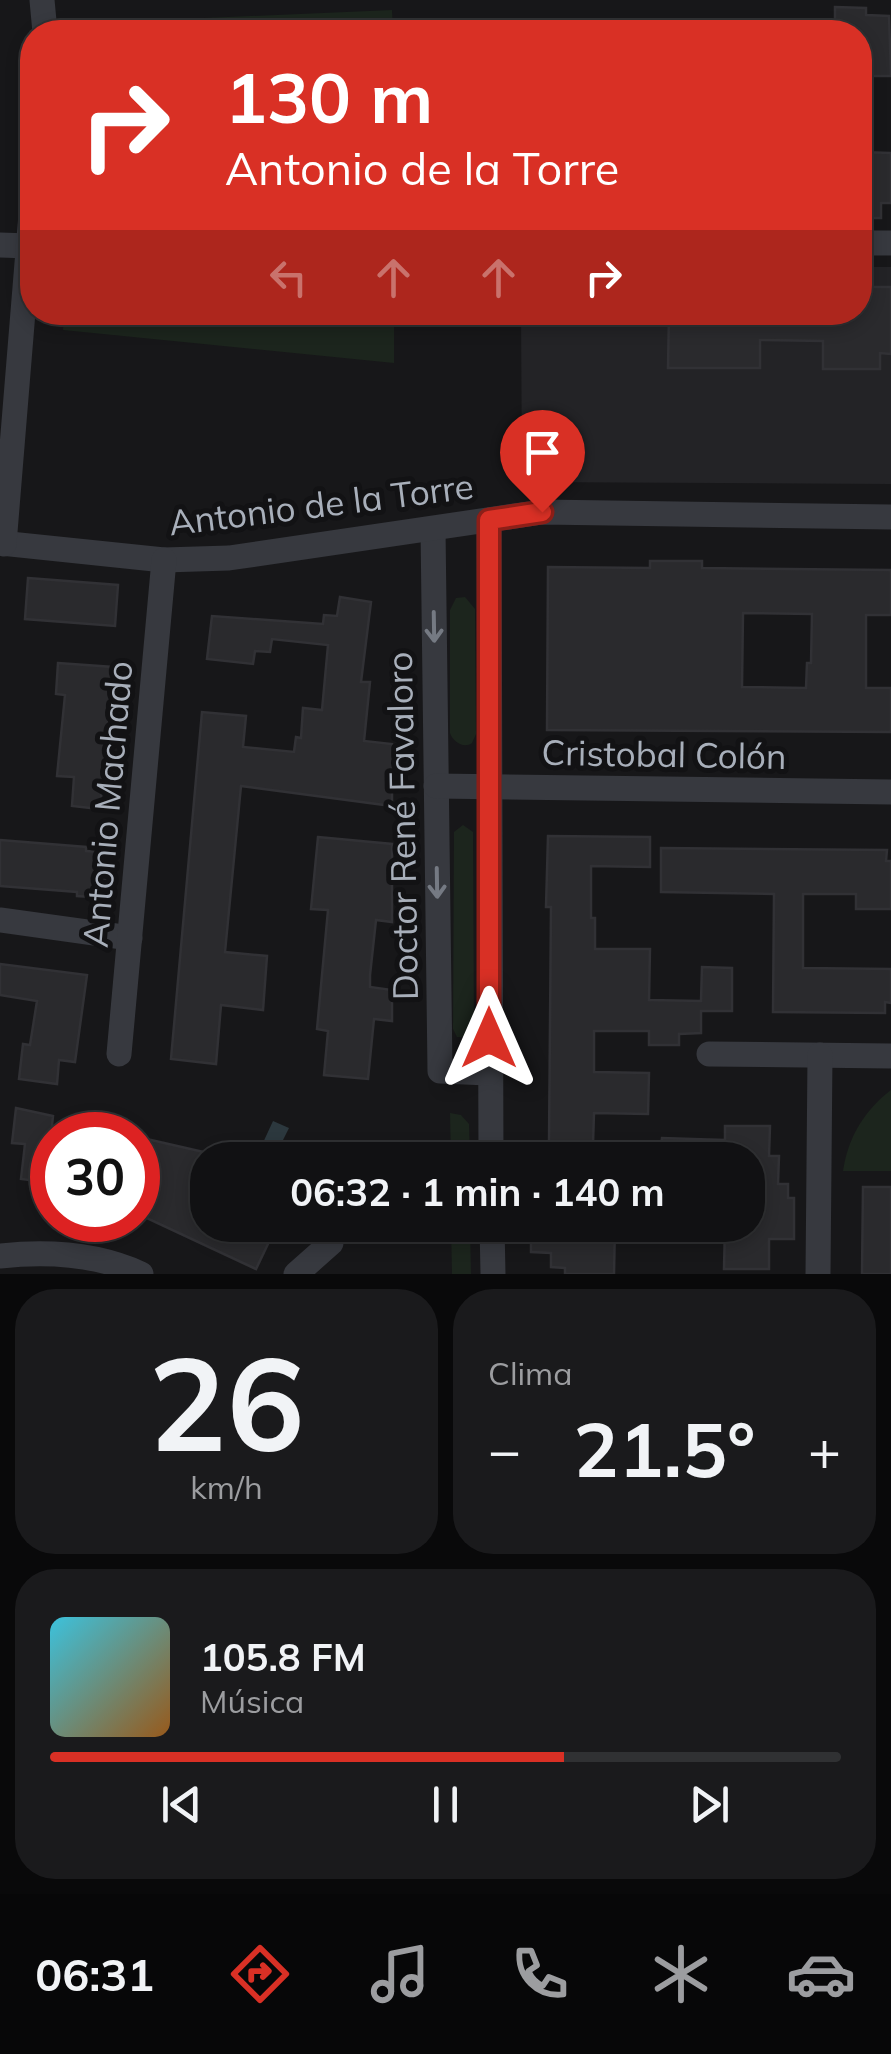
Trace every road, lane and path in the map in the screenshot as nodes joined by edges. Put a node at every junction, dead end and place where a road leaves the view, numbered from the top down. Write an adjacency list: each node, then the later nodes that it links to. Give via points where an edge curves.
1 (22, 325): 5 (street)
2 (891, 517): 3 (street, Antonio de la Torre, via 542,512)
3 (489, 520): 4 (street, Antonio de la Torre); 8 (street)
4 (434, 530): 6 (street, Antonio de la Torre, via 229,558); 7 (street, Doctor René Favaloro, one-way to 7)
5 (2, 544): 6 (street, Antonio de la Torre)
6 (164, 560): 11 (street, Antonio Machado)
7 (436, 786): 8 (street, Cristobal Colón); 16 (street, Doctor René Favaloro, one-way to 16, via 440,1071)
8 (490, 788): 9 (street, Cristobal Colón); 16 (street)
9 (891, 792)
10 (0, 920): 11 (street)
11 (130, 938): 12 (street, Antonio Machado)
12 (119, 1054)
13 (709, 1054): 14 (street)
14 (820, 1055): 15 (street); 24 (street)
15 (891, 1056)
16 (489, 1073): 17 (street)
17 (491, 1142)
18 (492, 1242): 23 (street)
19 (331, 1243): 22 (street)
20 (0, 1256): 21 (street, via 56,1254)
21 (141, 1274)
22 (296, 1274)
23 (493, 1274)
24 (818, 1274)

